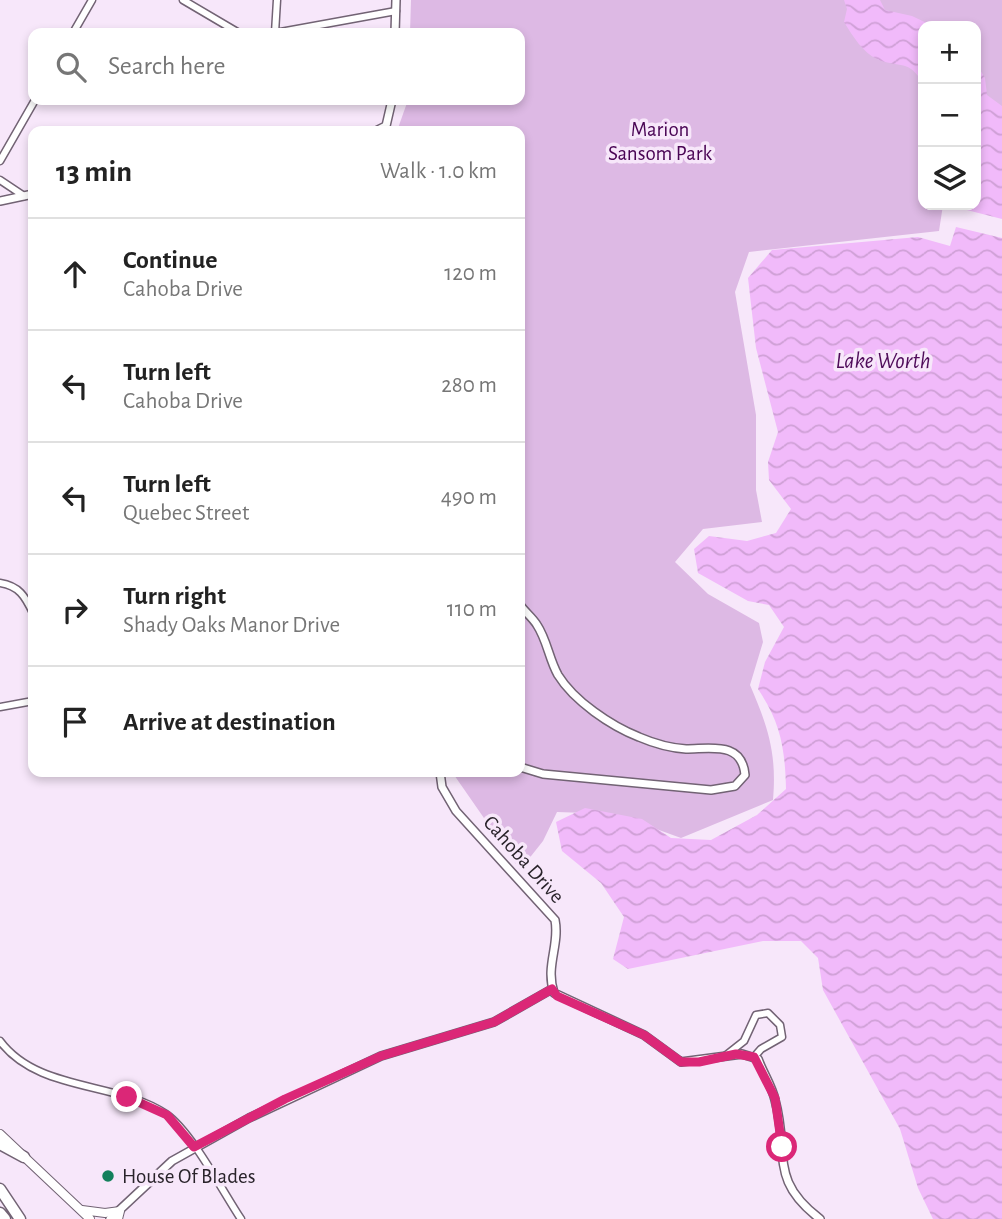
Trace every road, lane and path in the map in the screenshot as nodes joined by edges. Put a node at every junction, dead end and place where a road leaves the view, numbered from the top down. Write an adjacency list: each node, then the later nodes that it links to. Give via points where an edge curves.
1 (92, 0): 6 (street)
2 (183, 0): 7 (street)
3 (277, 0): 8 (street)
4 (396, 0): 5 (street)
5 (396, 11): 9 (street); 10 (street)
6 (76, 28)
7 (231, 28)
8 (275, 28)
9 (302, 28)
10 (395, 28)
11 (32, 105): 14 (street)
12 (390, 105): 13 (street)
13 (386, 126)
14 (0, 161)
15 (0, 180): 17 (street)
16 (28, 195): 17 (street)
17 (24, 196): 18 (street)
18 (0, 201)
19 (0, 583): 20 (street, via 13,585)
20 (28, 603)
21 (525, 611): 24 (street, via 538,626 559,676 588,705 655,743 732,751 741,758 745,775 735,786 711,790)
22 (28, 702): 23 (street)
23 (0, 707)
24 (525, 769)
25 (441, 777): 26 (street, Cahoba Drive, via 456,811 555,920 558,937 550,962)
26 (552, 989): 28 (street, via 557,996 644,1035 681,1062); 32 (street, via 494,1022 381,1056)
27 (0, 1041): 32 (street, via 33,1068 154,1108 173,1121)
28 (725, 1056): 29 (street); 29 (street, via 744,1041 756,1016 768,1013 780,1025 782,1037)
29 (754, 1057): 43 (street, via 775,1098 788,1185 798,1201)
30 (0, 1133): 33 (main road)
31 (0, 1144): 33 (highway)
32 (194, 1147): 37 (street, via 172,1161); 42 (street)
33 (24, 1157): 35 (main road)
34 (0, 1189): 39 (highway)
35 (82, 1210): 37 (main road); 40 (main road)
36 (0, 1213): 38 (highway)
37 (119, 1215): 41 (street)
38 (5, 1219)
39 (20, 1219)
40 (90, 1219)
41 (110, 1219)
42 (241, 1219)
43 (820, 1219)

